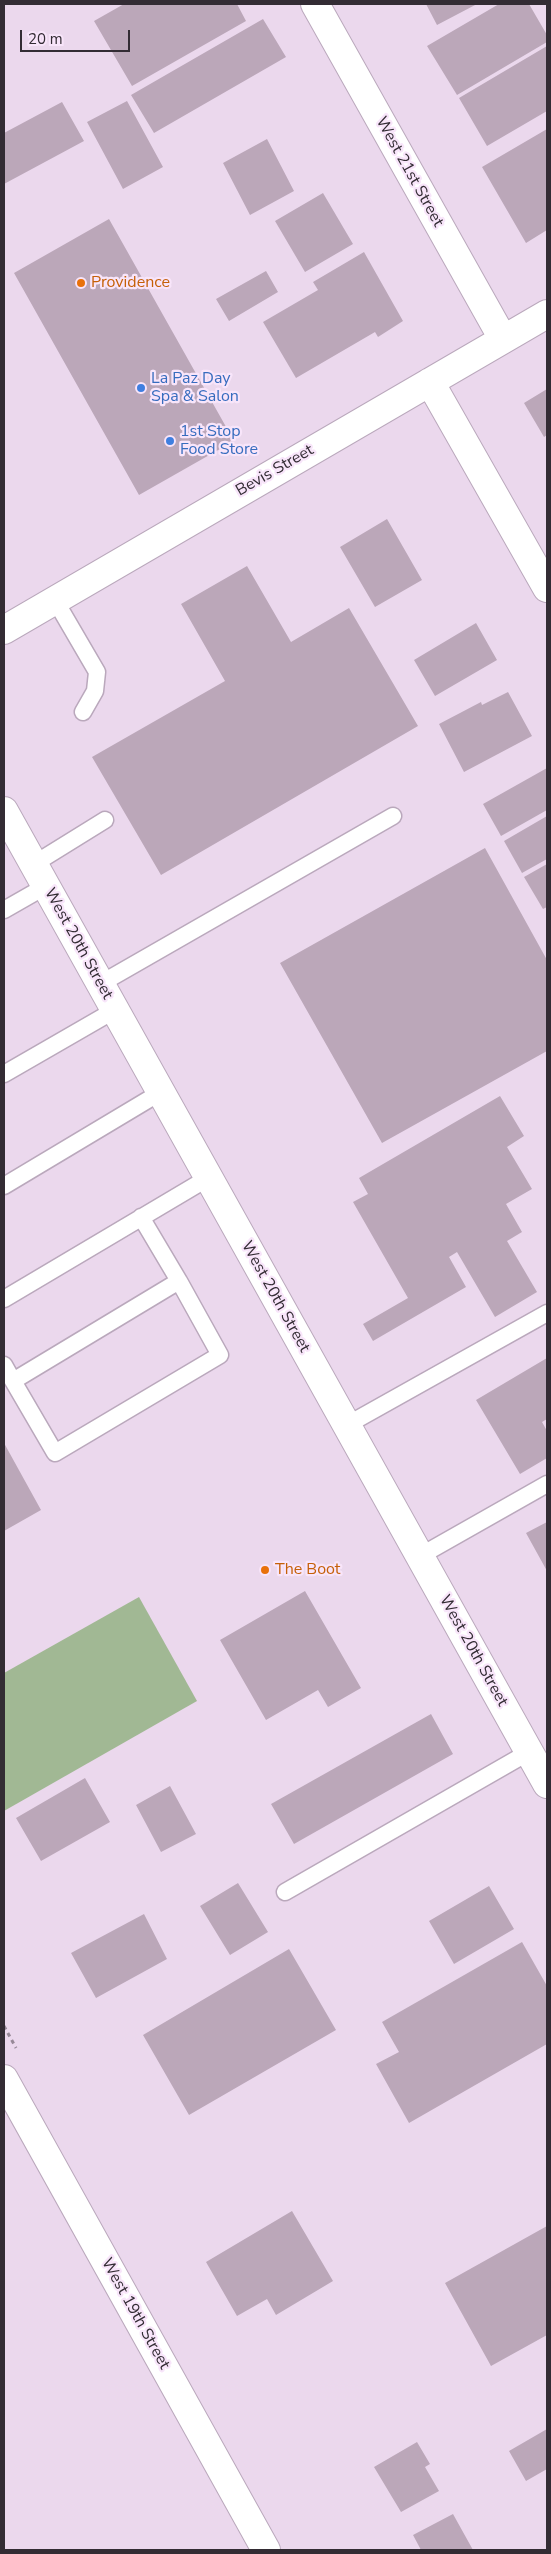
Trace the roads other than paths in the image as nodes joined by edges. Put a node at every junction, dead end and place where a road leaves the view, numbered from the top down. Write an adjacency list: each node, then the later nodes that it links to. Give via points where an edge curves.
1 (315, 4): 3 (street, West 21st Street)
2 (547, 314): 3 (street, Bevis Street)
3 (503, 340): 4 (street, Bevis Street)
4 (430, 382): 5 (street); 6 (street, Bevis Street)
5 (547, 588)
6 (55, 600): 7 (street, Bevis Street); 8 (lane, via 97,672 95,692)
7 (4, 630)
8 (83, 712)
9 (4, 811): 12 (street, West 20th Street)
10 (393, 816): 14 (lane)
11 (105, 820): 12 (lane)
12 (40, 875): 13 (lane); 14 (street, West 20th Street)
13 (4, 910)
14 (100, 984): 15 (street, West 20th Street)
15 (115, 1010): 16 (lane); 17 (street, West 20th Street)
16 (4, 1074)
17 (161, 1092): 18 (street, West 20th Street); 19 (lane)
18 (208, 1178): 20 (lane); 26 (street, West 20th Street)
19 (4, 1186)
20 (141, 1217): 21 (lane); 22 (lane)
21 (179, 1281): 25 (lane); 25 (lane, via 220,1355 54,1453)
22 (4, 1299)
23 (547, 1313): 26 (lane)
24 (4, 1364): 25 (lane)
25 (13, 1381)
26 (347, 1425): 28 (street, West 20th Street)
27 (547, 1484): 28 (lane)
28 (420, 1556): 29 (street, West 20th Street)
29 (529, 1752): 30 (street, West 20th Street); 31 (lane)
30 (547, 1784)
31 (284, 1892)
32 (4, 2078): 33 (street, West 19th Street)
33 (266, 2550)

